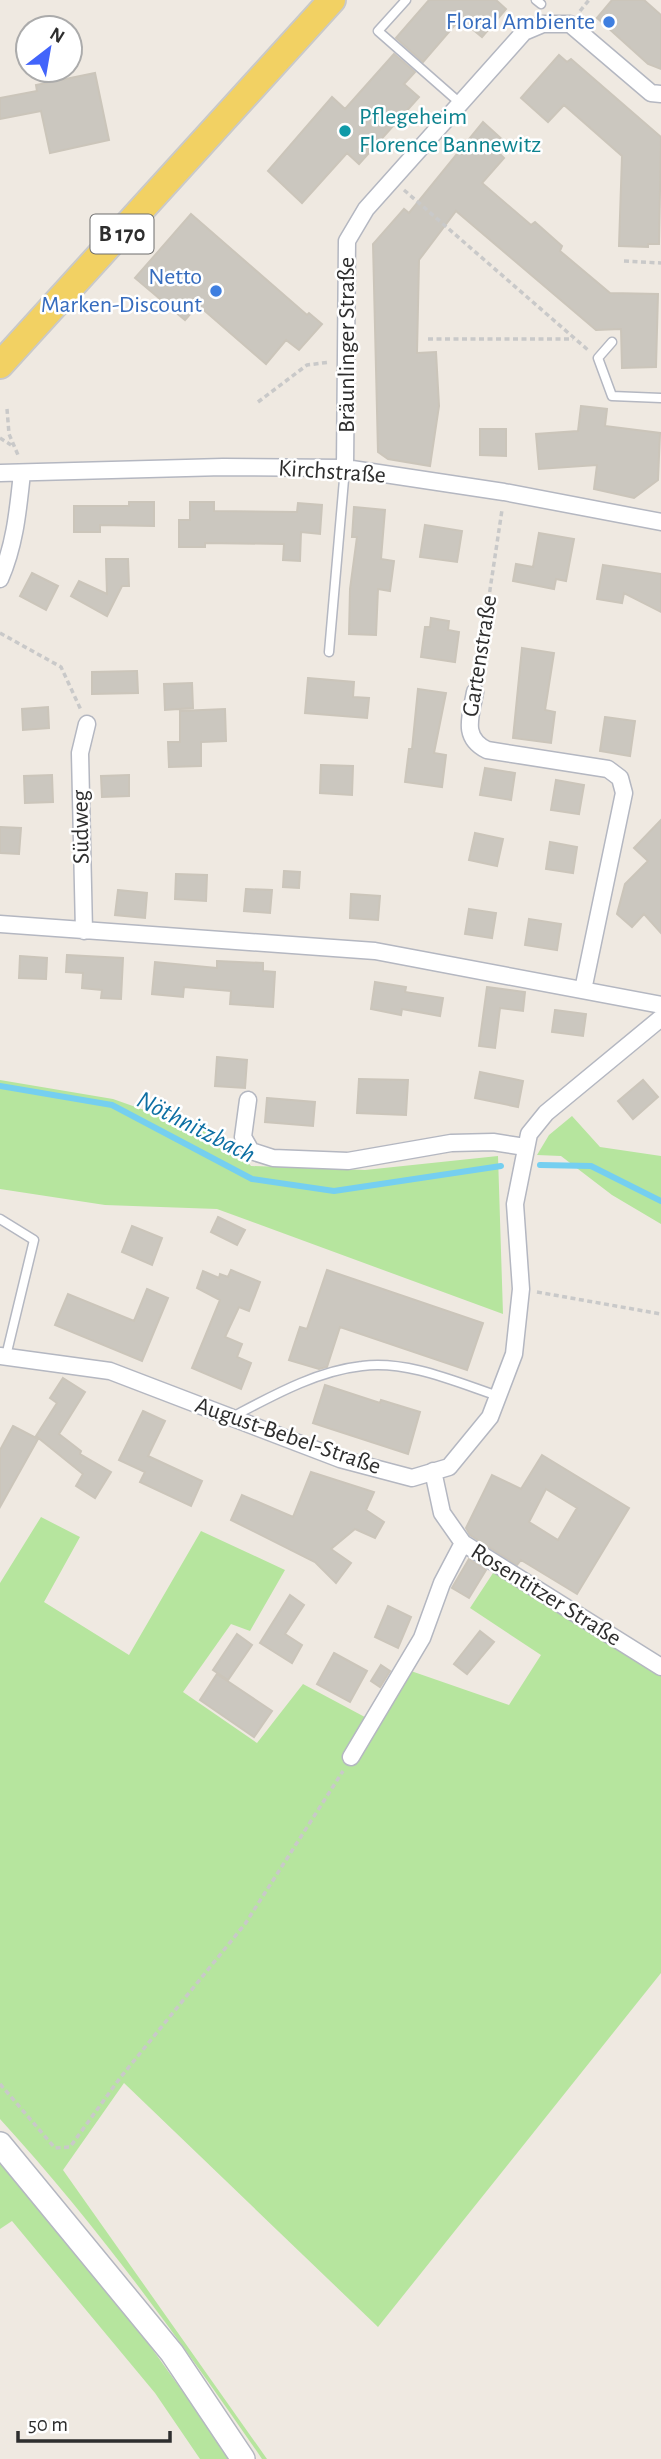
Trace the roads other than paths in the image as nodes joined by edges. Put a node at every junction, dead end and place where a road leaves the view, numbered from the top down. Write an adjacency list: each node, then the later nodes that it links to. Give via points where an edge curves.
1 (332, 0): 6 (main road, B 170)
2 (406, 0): 4 (lane, via 378,31)
3 (661, 93): 4 (street, Bräunlinger Straße, via 651,93 570,24 543,24 524,32)
4 (461, 103): 8 (street, Bräunlinger Straße, via 366,209 347,241)
5 (612, 342): 7 (lane, via 598,358 612,396)
6 (0, 365)
7 (661, 398)
8 (345, 468): 10 (street, Kirchstraße); 11 (street, Kirchstraße); 13 (lane)
9 (0, 473): 10 (street, Kirchstraße)
10 (22, 473): 12 (street, via 17,524)
11 (661, 522)
12 (0, 579)
13 (329, 652)
14 (475, 692): 18 (street, Gartenstraße, via 468,731 474,744 487,751 608,769 620,778 624,793)
15 (88, 724): 17 (street, Südweg, via 80,753)
16 (0, 924): 17 (street)
17 (84, 931): 18 (street, via 375,951)
18 (583, 990): 19 (street)
19 (661, 1004)
20 (661, 1018): 22 (street, August-Bebel-Straße, via 546,1113)
21 (248, 1100): 22 (street, via 243,1137 251,1151 273,1158 348,1161 450,1143)
22 (525, 1147): 25 (street, August-Bebel-Straße, via 515,1204 521,1289 514,1354)
23 (0, 1219): 24 (lane, via 34,1240)
24 (3, 1356): 26 (street, August-Bebel-Straße, via 110,1371)
25 (498, 1396): 26 (lane, via 436,1376 362,1366 315,1378); 27 (street, August-Bebel-Straße, via 490,1417 449,1467)
26 (231, 1418): 27 (street, August-Bebel-Straße, via 340,1459 412,1478)
27 (433, 1471): 28 (street, Rosentitzer Straße, via 442,1513)
28 (463, 1543): 29 (street, Rosentitzer Straße); 30 (street, via 422,1638)
29 (661, 1667)
30 (351, 1757)
31 (0, 2144): 32 (main road, via 172,2353)
32 (243, 2459)

